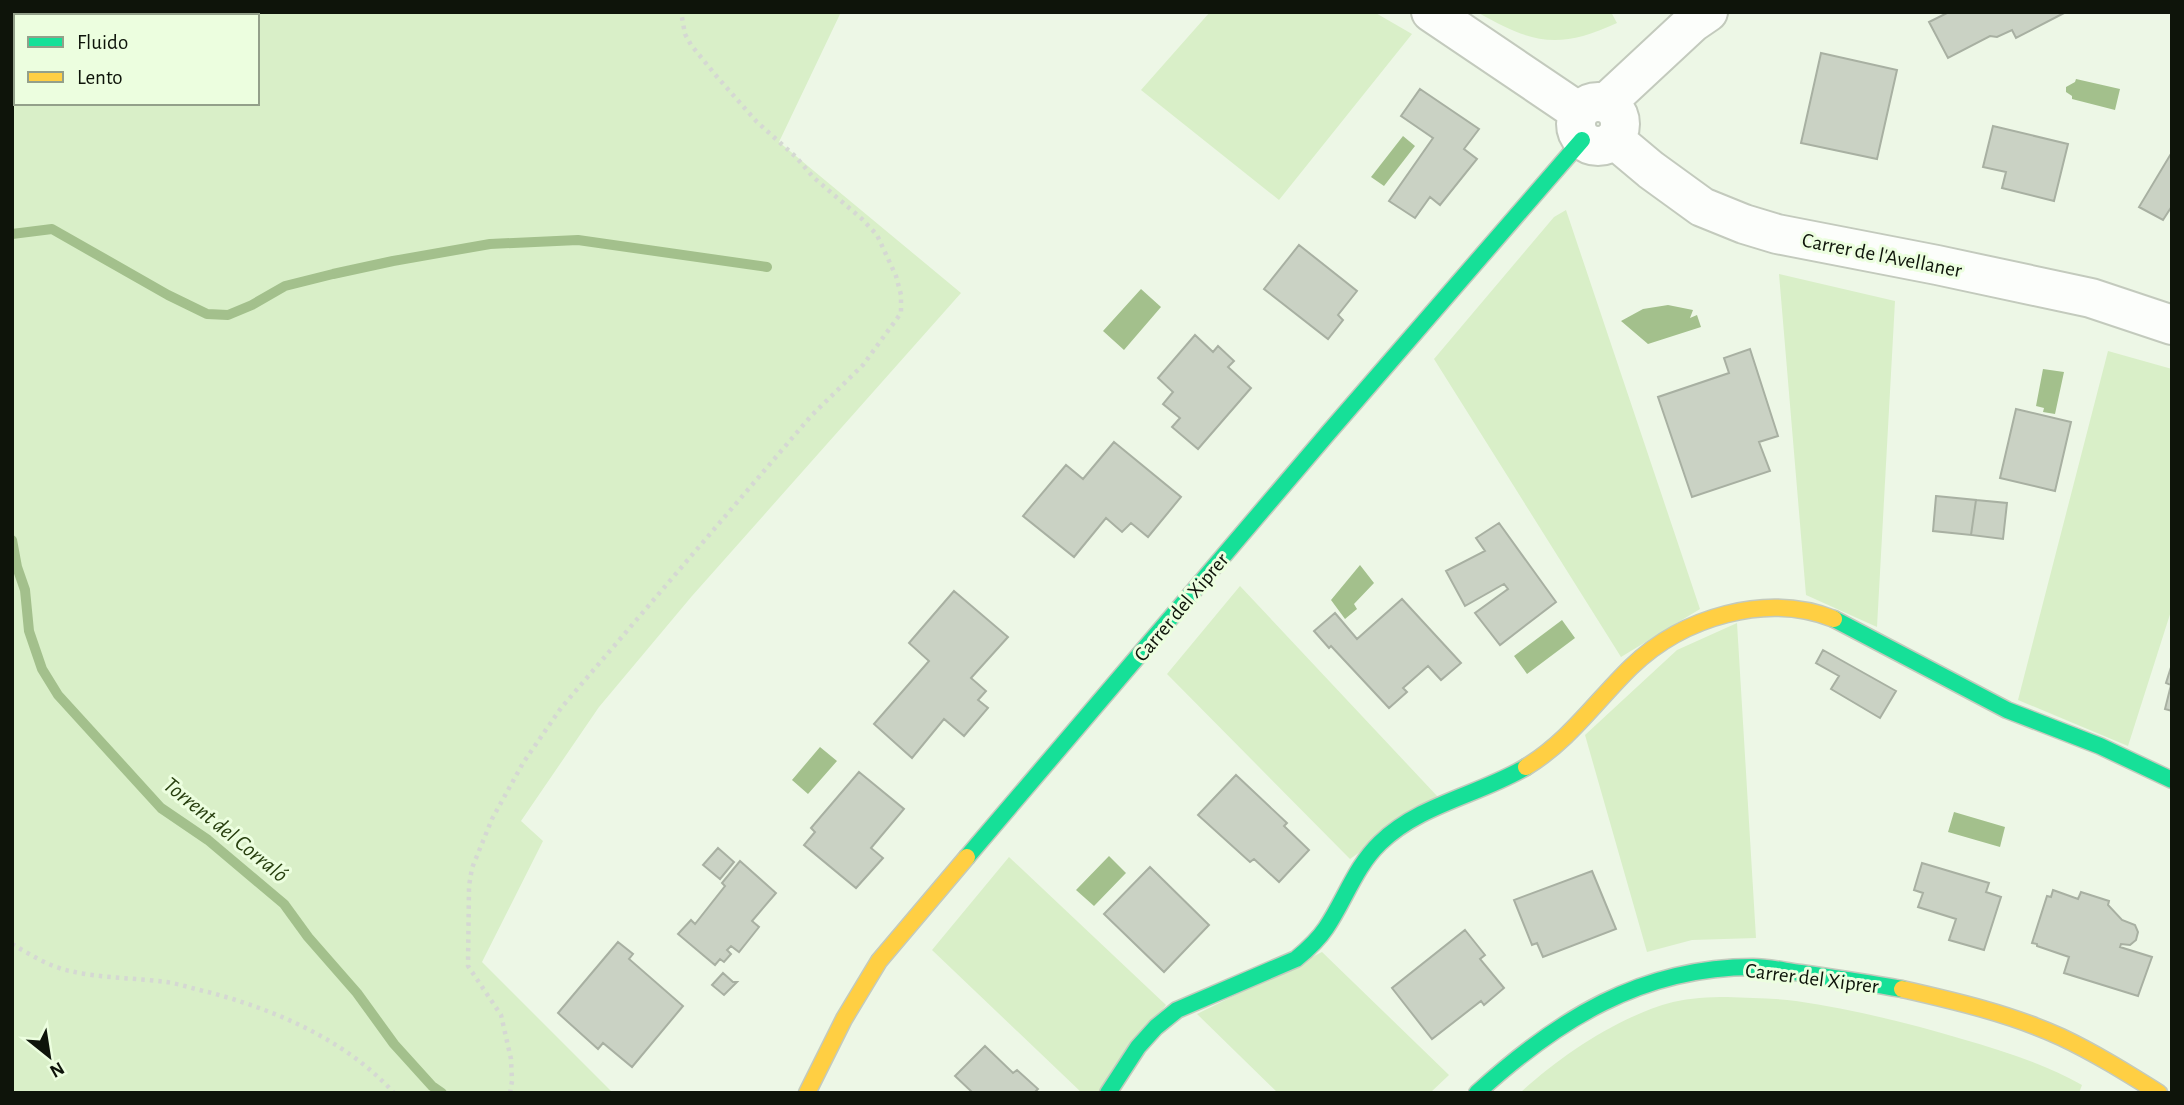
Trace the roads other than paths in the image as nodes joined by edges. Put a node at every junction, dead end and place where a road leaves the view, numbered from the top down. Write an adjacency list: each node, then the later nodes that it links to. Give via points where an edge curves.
1 (1431, 12): 3 (street, Carrer de l'Avellaner)
2 (1708, 12): 3 (street, Carrer del Xiprer)
3 (1595, 124): 4 (street, Carrer de l'Avellaner, via 1702,207 1744,224 2091,298); 6 (street, Carrer del Xiprer, via 879,961)
4 (2172, 325)
5 (2172, 780): 7 (street, via 2009,711 1822,614 1784,607 1724,614 1665,640 1646,654 1541,759 1423,815 1384,840 1360,865 1328,925 1307,950 1296,959 1177,1010 1146,1036)
6 (807, 1093)
7 (1108, 1093)
8 (1477, 1093): 9 (street, Carrer del Xiprer, via 1549,1033 1608,999 1661,979 1752,967 1828,976 1997,1014 2049,1032)
9 (2159, 1093)

